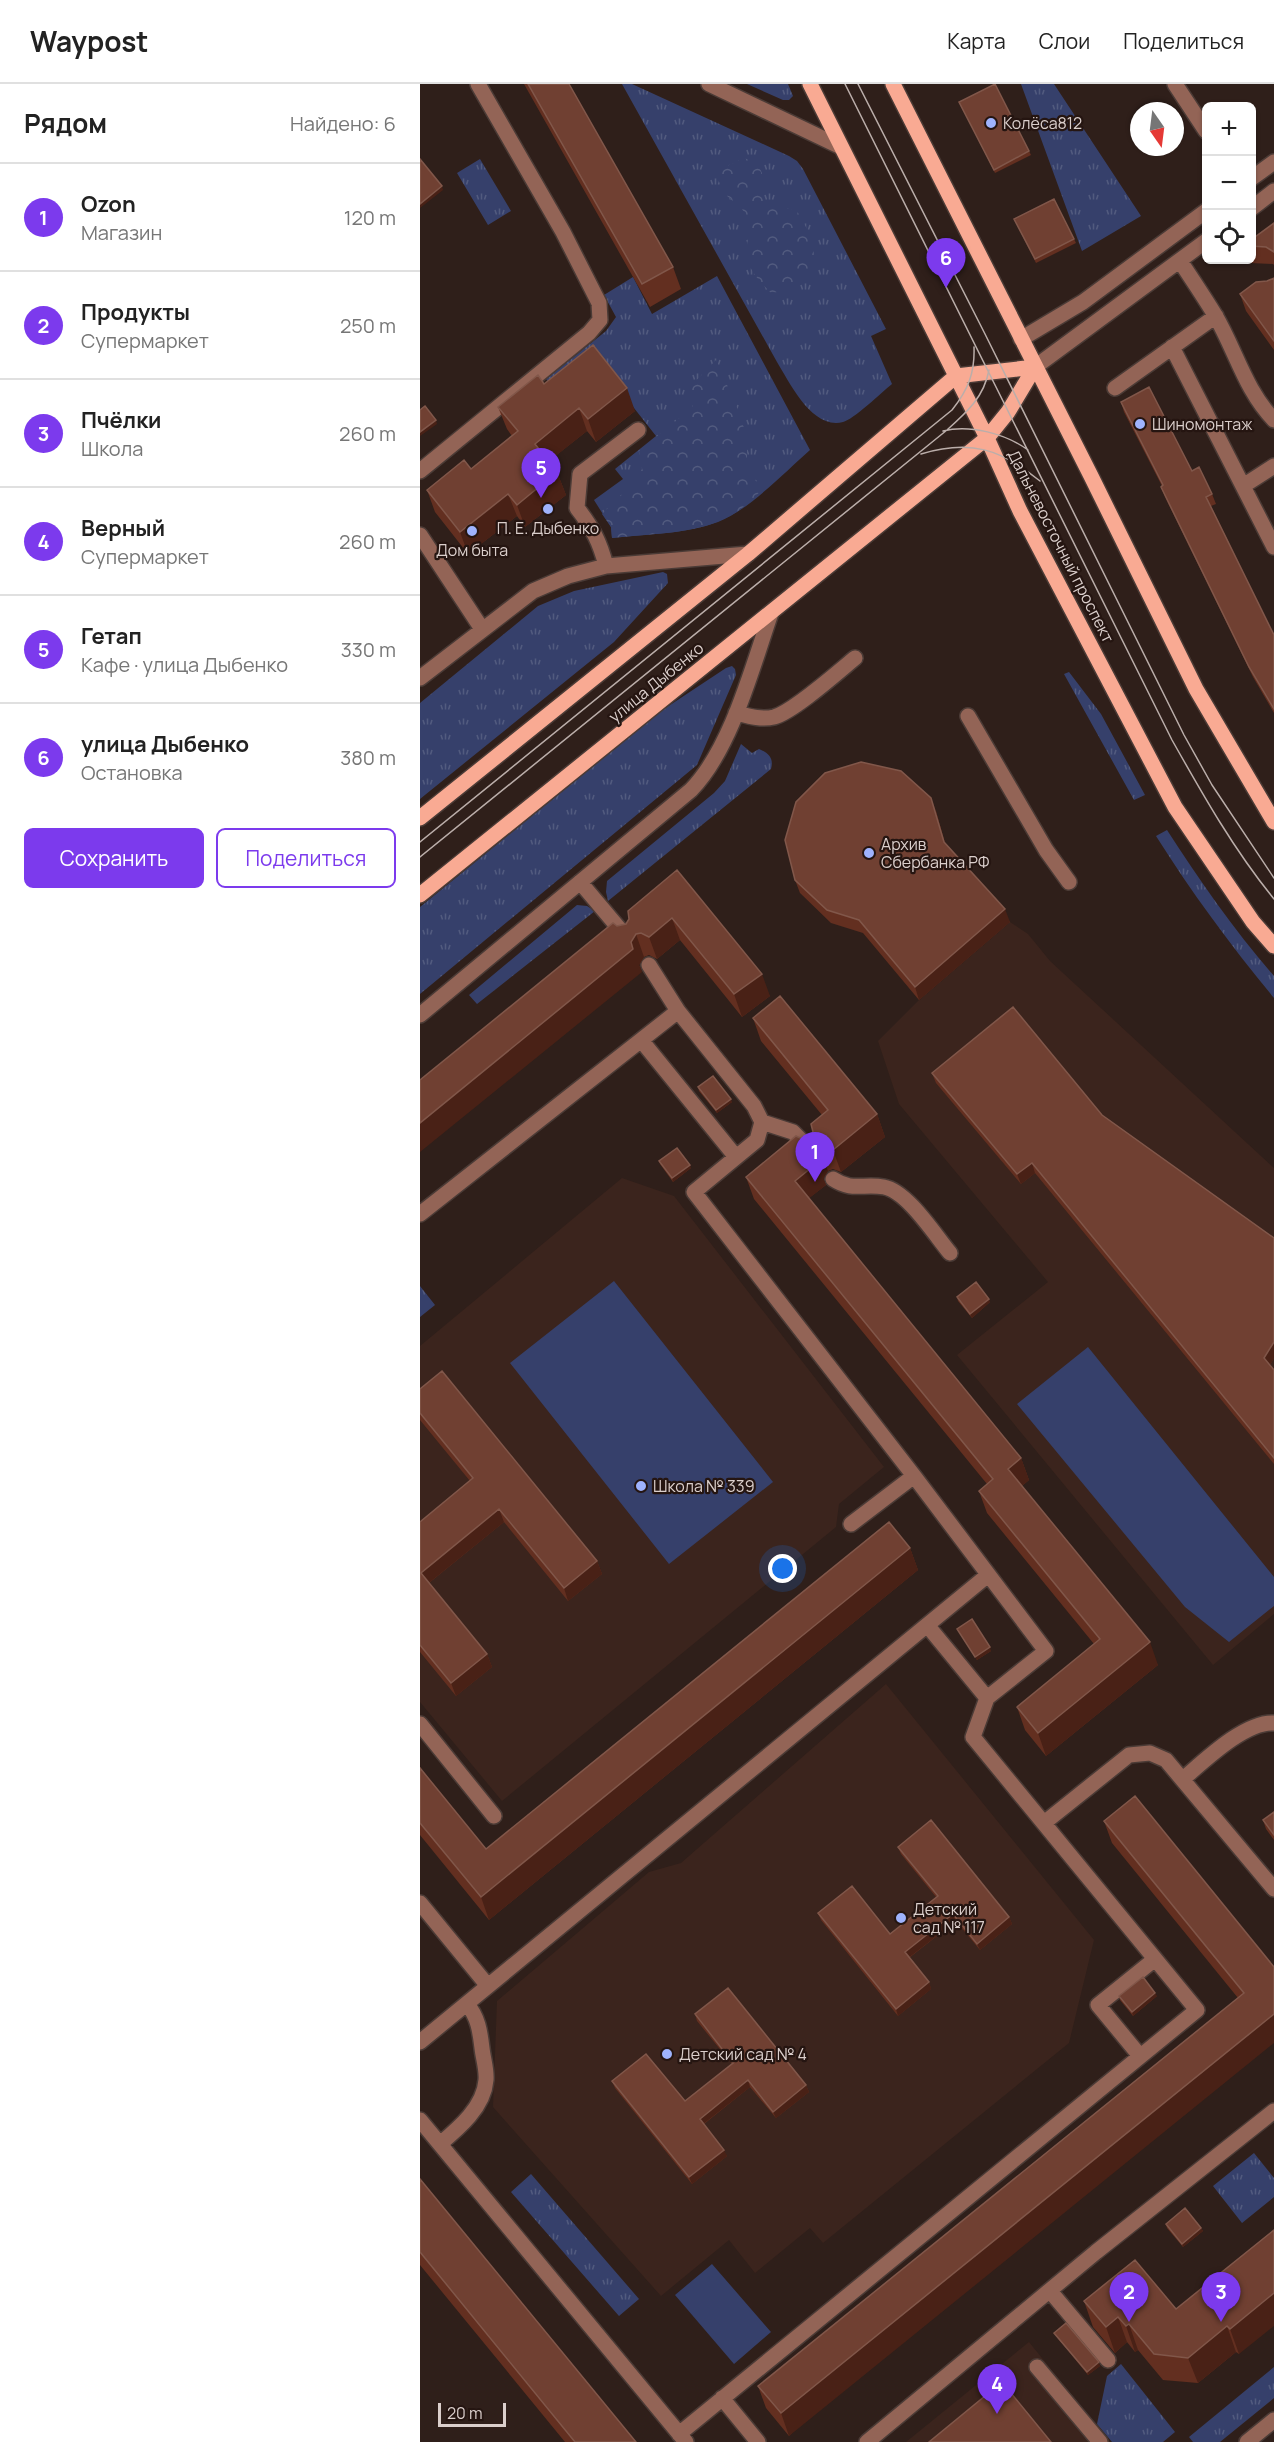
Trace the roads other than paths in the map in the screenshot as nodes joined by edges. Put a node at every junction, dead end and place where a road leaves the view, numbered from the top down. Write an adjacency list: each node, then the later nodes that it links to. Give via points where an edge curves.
1 (478, 84): 25 (street, via 563,232 599,303 600,320)
2 (709, 84): 7 (street)
3 (810, 84): 7 (main road, Дальневосточный проспект)
4 (894, 84): 16 (main road)
5 (1175, 84): 6 (street)
6 (1202, 125)
7 (841, 147): 19 (main road, Дальневосточный проспект)
8 (1274, 162): 9 (street)
9 (1256, 175)
10 (1274, 191): 11 (street)
11 (1256, 204)
12 (1202, 214): 16 (street, via 1083,302)
13 (1202, 244): 14 (street, улица Дыбенко)
14 (1180, 261): 15 (street); 18 (street, улица Дыбенко)
15 (1216, 316): 17 (street); 21 (street, via 1249,387)
16 (1021, 339): 18 (main road)
17 (1172, 347): 20 (street); 26 (street)
18 (1035, 367): 19 (main road, улица Дыбенко); 23 (main road, улица Дыбенко); 38 (main road, via 1196,689)
19 (956, 376): 23 (main road, Дальневосточный проспект); 29 (main road)
20 (1115, 388)
21 (1274, 420)
22 (638, 429): 30 (street, via 580,474 577,508 594,529)
23 (987, 438): 31 (main road, улица Дыбенко); 43 (main road, Дальневосточный проспект, via 1020,511 1175,807 1253,922)
24 (1274, 466): 26 (street)
25 (420, 471)
26 (1243, 486): 28 (street)
27 (420, 535): 32 (street)
28 (1274, 547)
29 (748, 554): 30 (street); 37 (main road)
30 (606, 566): 32 (street, via 533,591)
31 (771, 613): 35 (street); 41 (main road, улица Дыбенко)
32 (482, 629): 34 (street)
33 (855, 658): 35 (street, via 773,717)
34 (420, 678)
35 (736, 713): 39 (street, via 703,778)
36 (968, 716): 40 (street)
37 (420, 818)
38 (1274, 822)
39 (580, 882): 42 (street); 46 (street)
40 (1069, 882)
41 (420, 895)
42 (628, 939)
43 (1274, 946)
44 (649, 965): 45 (street)
45 (678, 1011): 47 (street); 48 (street, via 754,1106)
46 (420, 1015)
47 (641, 1040): 50 (street); 52 (street)
48 (762, 1122): 49 (street, via 793,1132); 50 (street, via 756,1140)
49 (812, 1152)
50 (736, 1157): 54 (street, via 694,1192)
51 (833, 1179): 53 (street, via 844,1186 885,1187 903,1196)
52 (420, 1214)
53 (950, 1253)
54 (914, 1476): 55 (street); 56 (street)
55 (852, 1524)
56 (988, 1575): 57 (street); 58 (street, via 1046,1651)
57 (927, 1625): 58 (street); 67 (street)
58 (987, 1698): 63 (street, via 973,1737)
59 (1274, 1723): 61 (street, via 1234,1736)
60 (420, 1724): 62 (street)
61 (1183, 1779): 63 (street, via 1166,1760 1150,1753 1129,1755); 64 (street)
62 (494, 1816)
63 (1044, 1824): 66 (street)
64 (1274, 1890)
65 (420, 1903): 67 (street)
66 (1155, 1959): 70 (street, via 1098,2005); 70 (street, via 1197,2010)
67 (488, 1986): 68 (street)
68 (467, 2004): 69 (street); 73 (street, via 479,2027 486,2081 468,2117)
69 (420, 2042)
70 (1140, 2056): 77 (street)
71 (1274, 2111): 74 (street)
72 (420, 2120): 73 (street)
73 (440, 2144): 79 (street)
74 (1050, 2291): 75 (street); 81 (street)
75 (1108, 2360)
76 (1036, 2367): 82 (street)
77 (722, 2398): 79 (street); 80 (street)
78 (1274, 2420): 83 (street)
79 (682, 2438)
80 (758, 2442)
81 (867, 2442)
82 (1100, 2442)
83 (1247, 2442)

